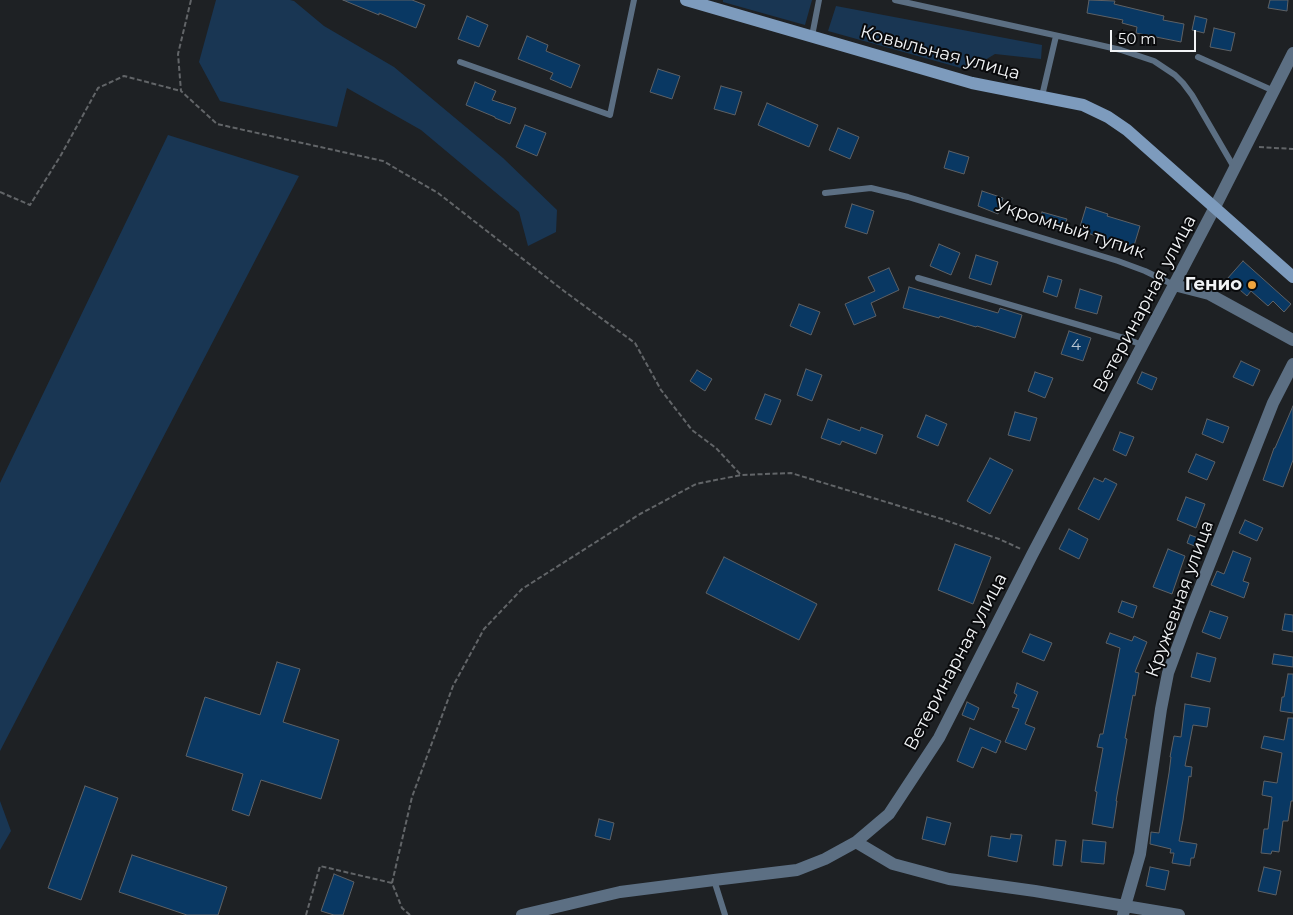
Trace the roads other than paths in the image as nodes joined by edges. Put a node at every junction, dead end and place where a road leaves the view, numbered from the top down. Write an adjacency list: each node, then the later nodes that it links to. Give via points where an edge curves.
1 (634, 0): 10 (lane, via 610,115)
2 (686, 0): 5 (street, Ковыльная улица)
3 (819, 0): 6 (lane)
4 (895, 0): 7 (lane)
5 (699, 2): 6 (street, Ковыльная улица)
6 (812, 36): 12 (street, Ковыльная улица, via 972,83)
7 (1056, 36): 12 (lane); 13 (lane, via 1128,52 1154,61 1170,72 1192,95)
8 (1293, 53): 11 (street, Ветеринарная улица)
9 (1198, 57): 11 (lane)
10 (460, 62)
11 (1274, 91): 13 (street, Ветеринарная улица)
12 (1042, 96): 15 (street, Ковыльная улица, via 1083,105 1108,117)
13 (1235, 169): 15 (street, Ветеринарная улица)
14 (825, 193): 18 (lane, Укромный тупик, via 871,188 908,197 1118,261)
15 (1215, 207): 16 (street, Ковыльная улица); 18 (street, Ветеринарная улица)
16 (1293, 277)
17 (918, 278): 20 (lane)
18 (1174, 285): 19 (street, Укромный тупик, via 1209,294); 20 (street, Ветеринарная улица)
19 (1293, 340)
20 (1142, 345): 22 (street, Ветеринарная улица, via 939,738 890,814)
21 (1293, 364): 24 (street, Кружевная улица, via 1273,403 1168,673 1140,854)
22 (856, 842): 23 (street, Ветеринарная улица, via 797,870); 24 (street, via 893,864 949,879 1035,891)
23 (714, 880): 25 (street, Ветеринарная улица, via 620,892); 26 (lane)
24 (1124, 911): 27 (street)
25 (522, 915)
26 (725, 915)
27 (1179, 915)

